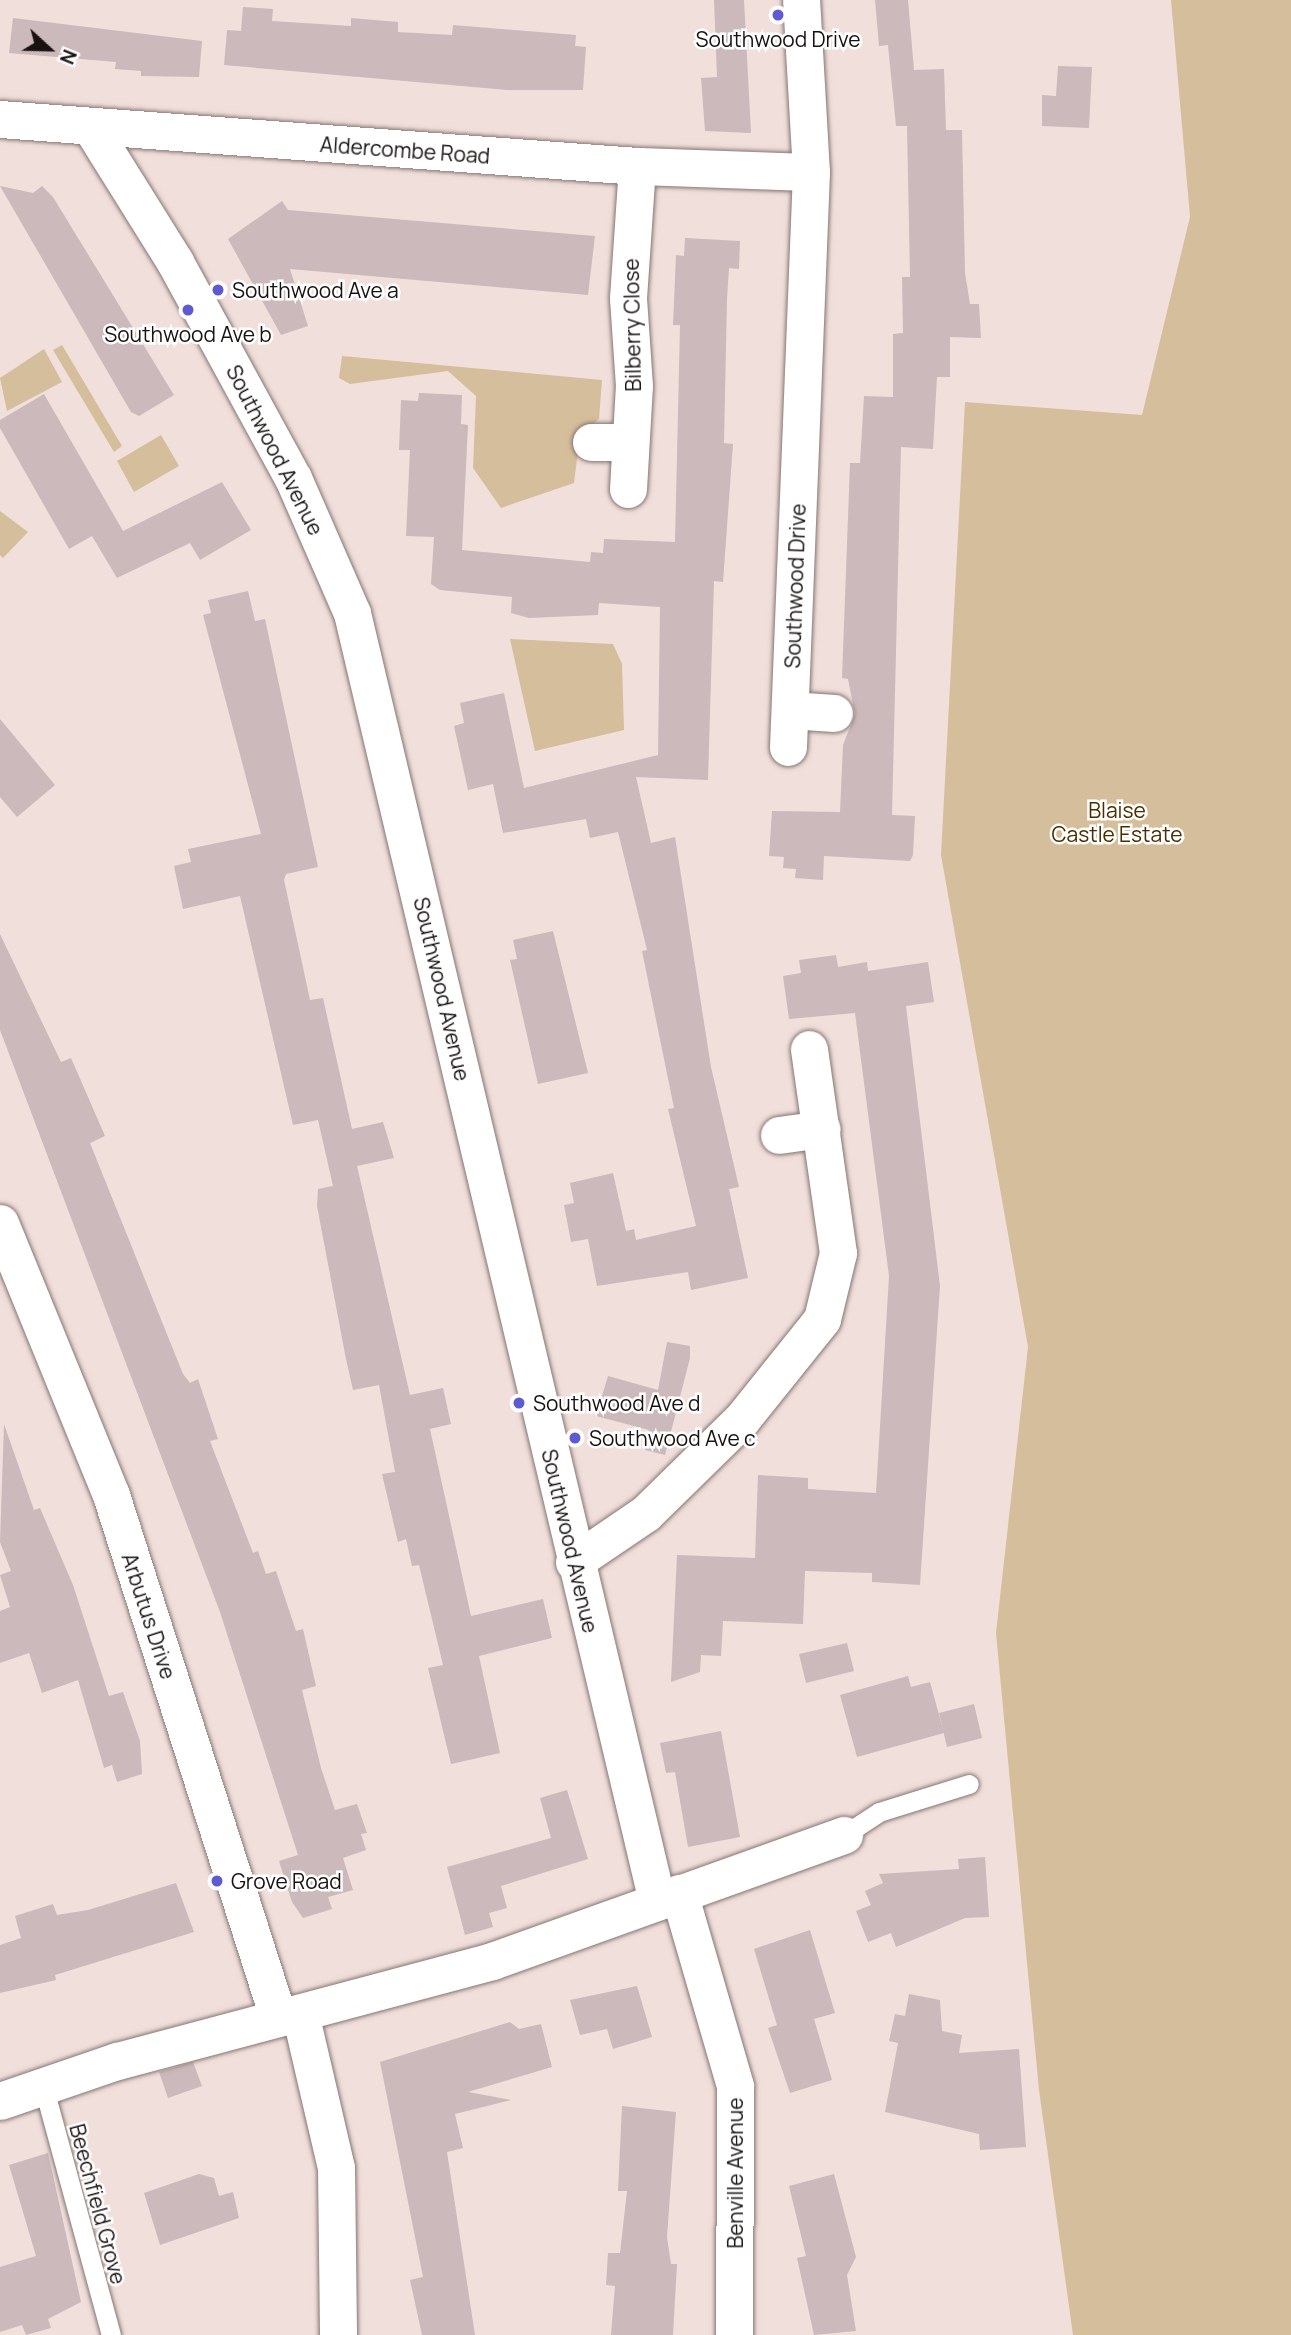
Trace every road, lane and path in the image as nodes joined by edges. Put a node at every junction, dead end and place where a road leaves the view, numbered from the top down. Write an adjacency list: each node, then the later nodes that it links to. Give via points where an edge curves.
1 (801, 0): 5 (street, Southwood Drive)
2 (0, 119): 3 (street, Aldercombe Road)
3 (92, 129): 4 (street, Aldercombe Road); 16 (street, Southwood Avenue, via 175,262 293,478 352,613)
4 (637, 166): 5 (street, Aldercombe Road); 7 (street, Bilberry Close, via 628,298)
5 (811, 172): 9 (street, Southwood Drive)
6 (591, 442): 7 (street)
7 (630, 442): 8 (street, Bilberry Close)
8 (628, 489)
9 (790, 710): 10 (street); 11 (street, Southwood Drive)
10 (834, 713)
11 (788, 747)
12 (809, 1049): 13 (street)
13 (822, 1129): 14 (street); 16 (street, via 838,1253 822,1319 732,1428 646,1513)
14 (779, 1135)
15 (0, 1223): 20 (street, Arbutus Drive, via 111,1495)
16 (574, 1562): 19 (street, Southwood Avenue)
17 (969, 1784): 18 (lane, via 879,1812)
18 (844, 1835): 19 (street)
19 (668, 1897): 20 (street, via 492,1961); 25 (street, Benville Avenue, via 734,2086)
20 (289, 2015): 21 (street); 24 (street, Arbutus Drive, via 336,2168 342,2273)
21 (43, 2085): 22 (street); 23 (lane, Beechfield Grove)
22 (0, 2101)
23 (110, 2335)
24 (338, 2335)
25 (734, 2335)

